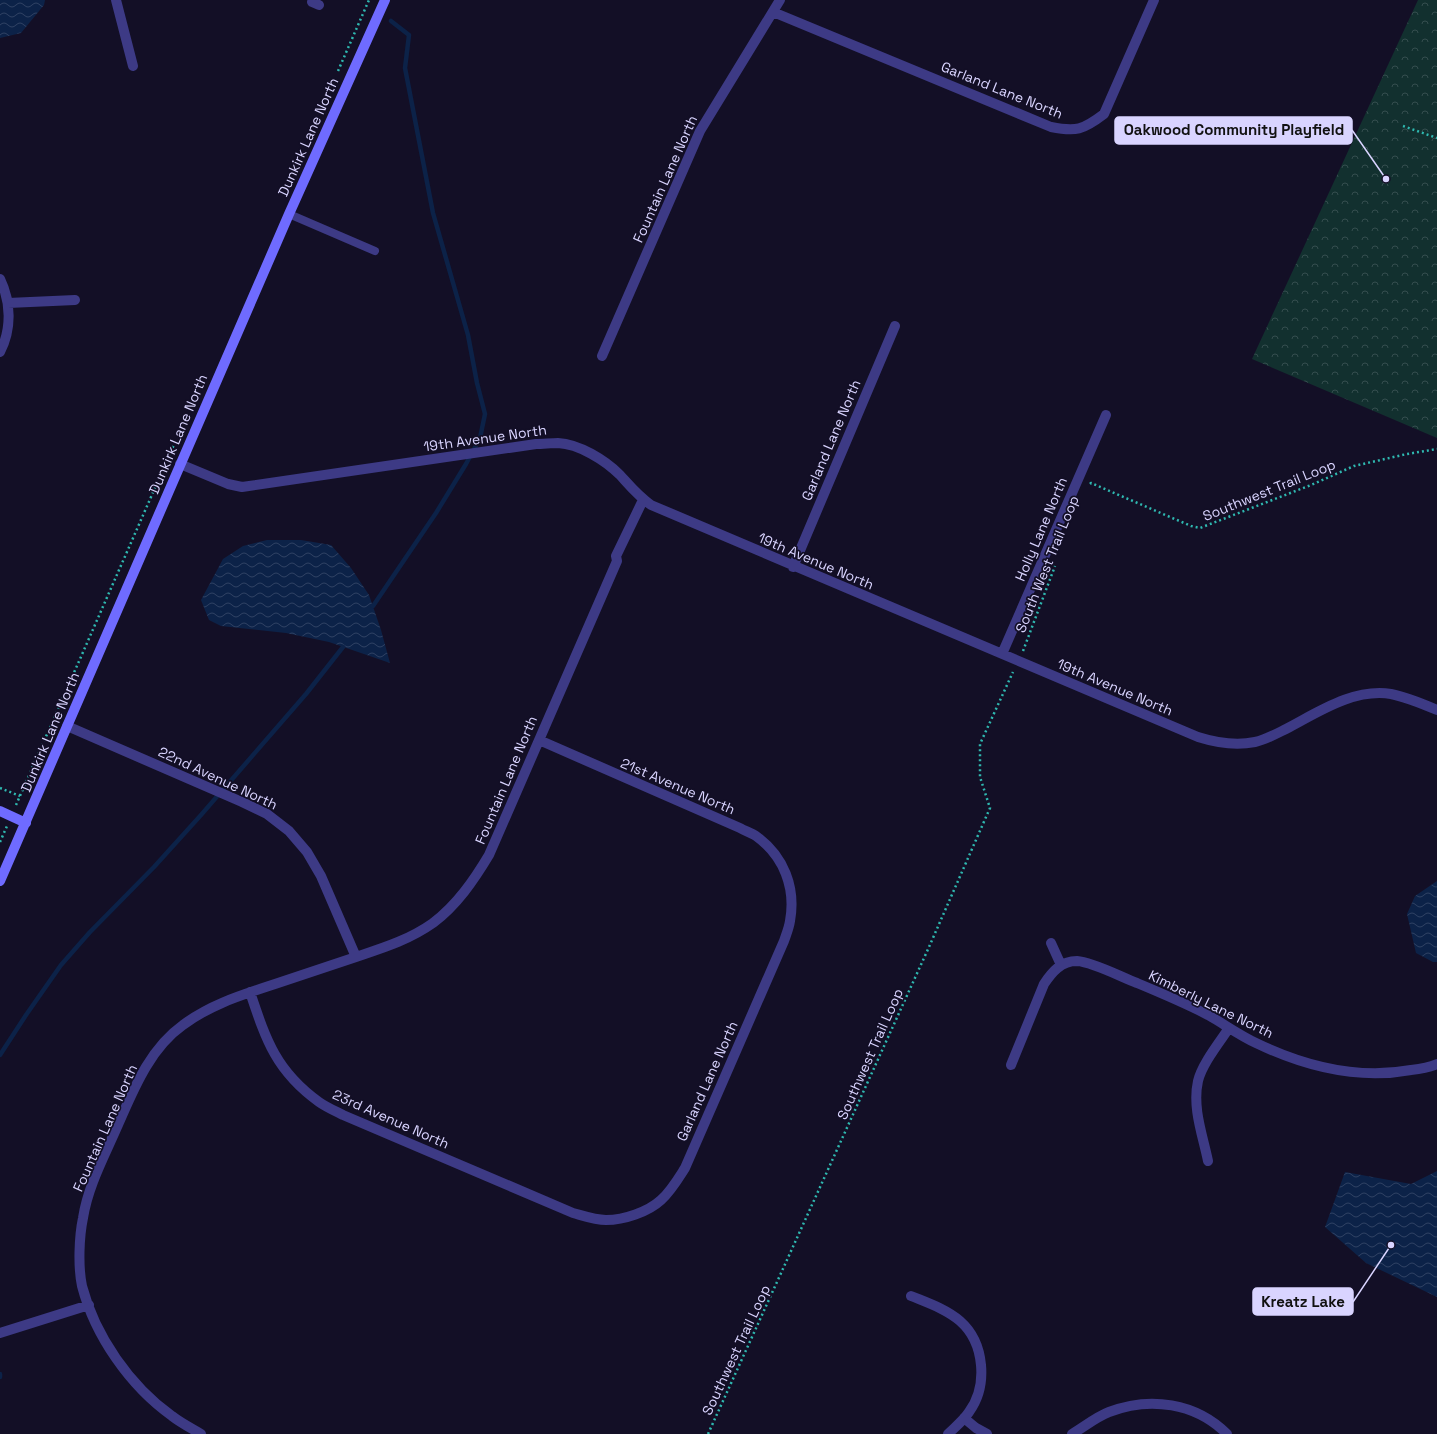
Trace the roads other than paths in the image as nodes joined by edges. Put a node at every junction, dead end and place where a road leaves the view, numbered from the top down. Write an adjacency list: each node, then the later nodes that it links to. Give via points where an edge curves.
1 (116, 0): 6 (street)
2 (385, 0): 7 (street, Dunkirk Lane North)
3 (780, 0): 5 (street, Fountain Lane North)
4 (1154, 0): 5 (street, Garland Lane North, via 1104,114 1080,129 1065,130 1051,127)
5 (773, 12): 14 (street, Fountain Lane North, via 700,131)
6 (133, 66)
7 (289, 214): 8 (lane); 16 (street, Dunkirk Lane North)
8 (375, 251)
9 (0, 279): 11 (street)
10 (75, 300): 11 (street)
11 (8, 302): 13 (street, via 9,324)
12 (895, 326): 18 (street, Garland Lane North)
13 (0, 352)
14 (602, 356)
15 (1106, 415): 19 (street, Holly Lane North)
16 (180, 464): 17 (street, 19th Avenue North, via 228,484 242,487 536,444 559,443 582,449 602,460); 21 (street, Dunkirk Lane North)
17 (643, 500): 18 (street, 19th Avenue North); 22 (street, Fountain Lane North, via 616,556 617,561)
18 (793, 566): 19 (street, 19th Avenue North)
19 (1002, 654): 20 (street, 19th Avenue North, via 1217,743 1256,742 1336,703 1370,694 1390,694)
20 (1437, 710)
21 (67, 726): 24 (street, Dunkirk Lane North); 28 (street, 22nd Avenue North, via 242,802 267,814 289,831 307,852 321,876)
22 (538, 740): 25 (street, 21st Avenue North, via 756,836 782,863); 28 (street, Fountain Lane North, via 489,855 474,880 455,903 433,922 408,938 381,950)
23 (0, 811): 24 (street)
24 (26, 823): 26 (street, Dunkirk Lane North)
25 (789, 879): 35 (street, Garland Lane North, via 792,901 784,941 685,1168 674,1186 660,1201 626,1217 607,1220)
26 (0, 881)
27 (1051, 943): 29 (street)
28 (356, 957): 30 (street, Fountain Lane North)
29 (1061, 965): 31 (street, Kimberly Lane North, via 1077,961 1091,964 1164,994); 33 (street, via 1052,972 1044,984)
30 (250, 992): 35 (street, 23rd Avenue North, via 269,1046 282,1068 320,1103); 37 (street, Fountain Lane North, via 205,1010 181,1026 161,1046 145,1069 91,1187 83,1218 80,1258 82,1284)
31 (1229, 1028): 32 (street, Kimberly Lane North, via 1291,1058 1329,1069 1367,1074 1398,1073); 34 (street, via 1198,1081 1196,1098)
32 (1437, 1064)
33 (1011, 1065)
34 (1208, 1161)
35 (573, 1213)
36 (911, 1296): 39 (street, via 944,1310 961,1322 973,1337 980,1356 981,1375 978,1395)
37 (88, 1304): 38 (street); 40 (street, Fountain Lane North, via 103,1337 121,1366 145,1393 172,1416)
38 (0, 1333)
39 (964, 1418): 41 (street); 42 (street)
40 (201, 1434)
41 (948, 1434)
42 (987, 1434)
43 (1072, 1434): 44 (street, via 1108,1412 1131,1405 1156,1403 1182,1407 1206,1417)
44 (1227, 1434)

